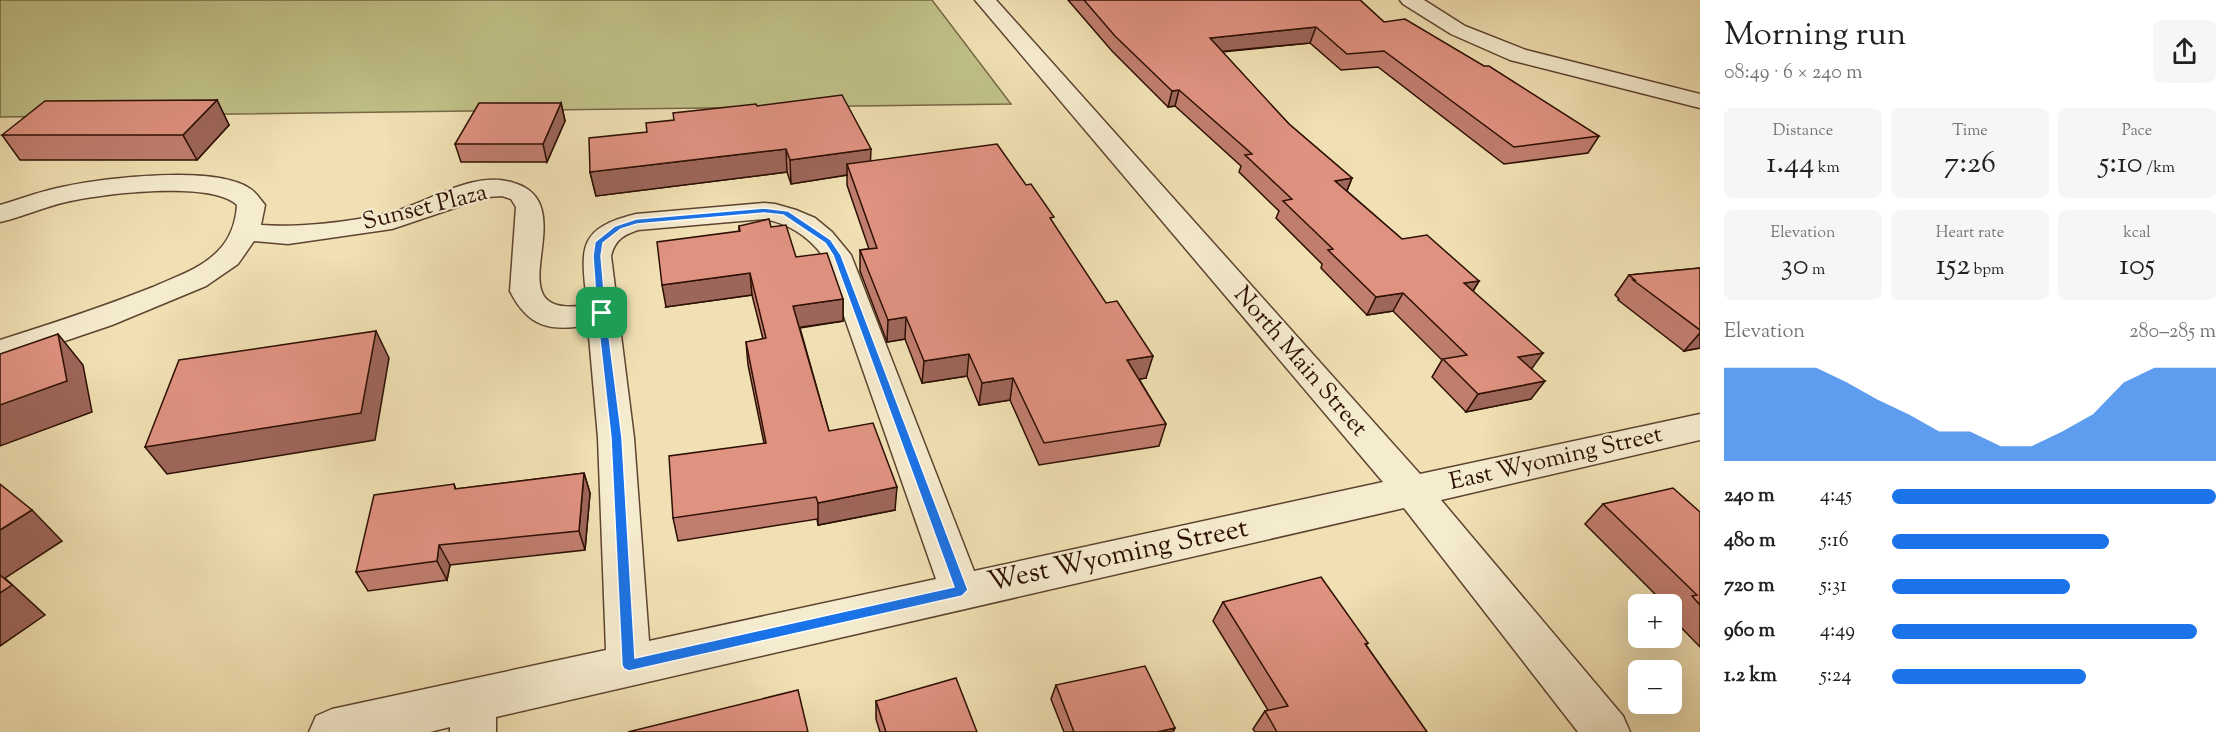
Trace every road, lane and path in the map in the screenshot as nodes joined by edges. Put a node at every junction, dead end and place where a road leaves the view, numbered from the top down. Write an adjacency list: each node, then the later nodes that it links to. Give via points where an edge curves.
1 (985, 0): 9 (street, North Main Street)
2 (1410, 0): 3 (street, via 1458,30 1518,55)
3 (1700, 101)
4 (0, 214): 5 (street, via 62,194 103,188 218,186 239,192 251,205)
5 (246, 232): 6 (street, Sunset Plaza, via 288,236 392,220 470,191 515,189 526,197 530,207 525,291 530,303 552,318); 7 (street, via 227,259 189,283 127,309)
6 (602, 313): 10 (street, via 599,242 627,225 657,218 764,211 785,213 828,241 837,255); 11 (street, via 616,438)
7 (0, 352)
8 (1700, 427): 9 (street, East Wyoming Street)
9 (1412, 491): 10 (street, West Wyoming Street); 14 (street, North Main Street)
10 (962, 590): 11 (street, West Wyoming Street)
11 (629, 665): 12 (street, West Wyoming Street)
12 (473, 716): 13 (street, West Wyoming Street)
13 (332, 732)
14 (1607, 732)

